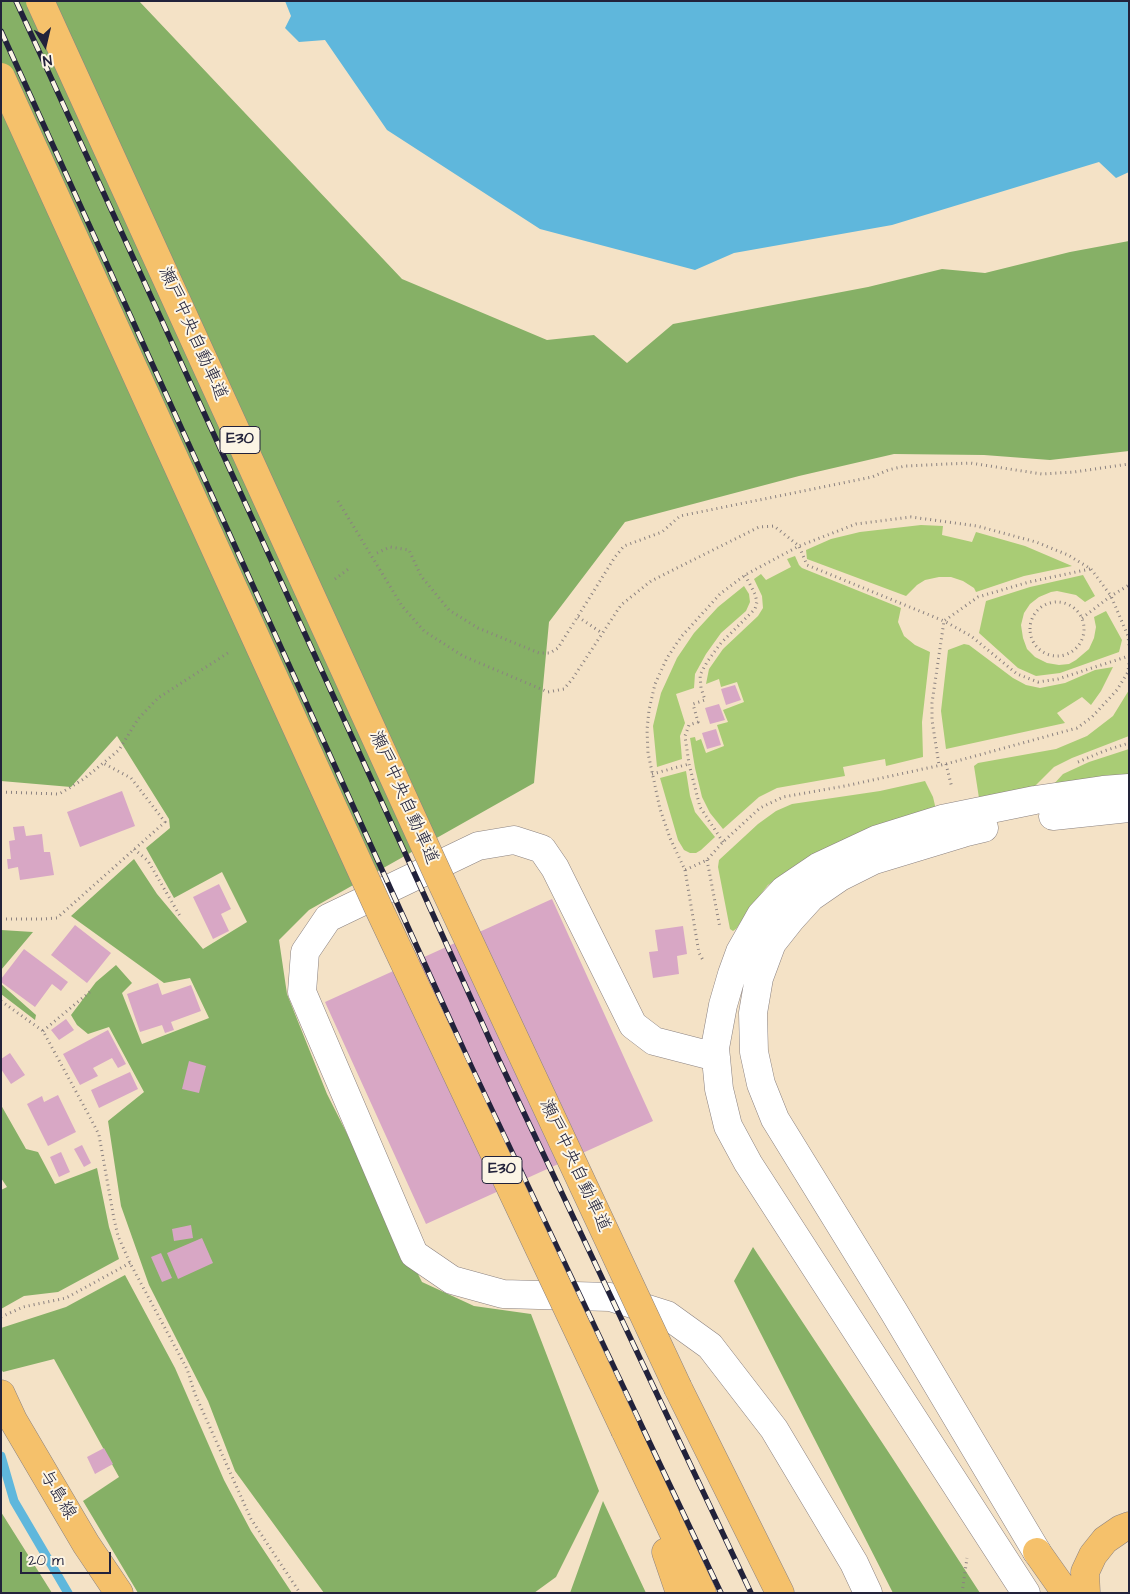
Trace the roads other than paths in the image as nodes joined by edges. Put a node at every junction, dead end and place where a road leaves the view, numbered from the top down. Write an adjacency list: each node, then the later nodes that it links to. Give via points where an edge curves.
1 (40, 1): 6 (main road, 瀬戸中央自動車道 / E30, bridge, via 440,880)
2 (1, 78): 8 (main road, E30, bridge, via 379,909)
3 (1129, 788): 5 (street, via 1035,800 942,819 878,839 826,863 784,890 761,915 740,952 723,1005)
4 (1129, 808): 10 (street, via 1021,820 963,833 874,860 840,877 811,897 772,943 759,978 753,1013 754,1052 761,1084 776,1119)
5 (716, 1057): 16 (street, via 654,1041 633,1025 555,868 542,848 514,840 478,846 328,918 305,952 302,992 414,1254 452,1280 503,1294 610,1297 667,1315 710,1346 774,1429 854,1563); 17 (street, via 719,1089 728,1126 748,1163)
6 (678, 1388): 14 (main road, 瀬戸中央自動車道 / E30); 15 (main road)
7 (1, 1394): 11 (main road, 与島線, via 13,1420)
8 (625, 1430): 12 (main road); 13 (main road, E30)
9 (1126, 1528): 19 (main road, via 1105,1540 1094,1555 1085,1572)
10 (1037, 1552): 18 (main road)
11 (119, 1593)
12 (680, 1593)
13 (702, 1593)
14 (772, 1593)
15 (780, 1593)
16 (868, 1593)
17 (1026, 1593)
18 (1066, 1593)
19 (1086, 1593)

